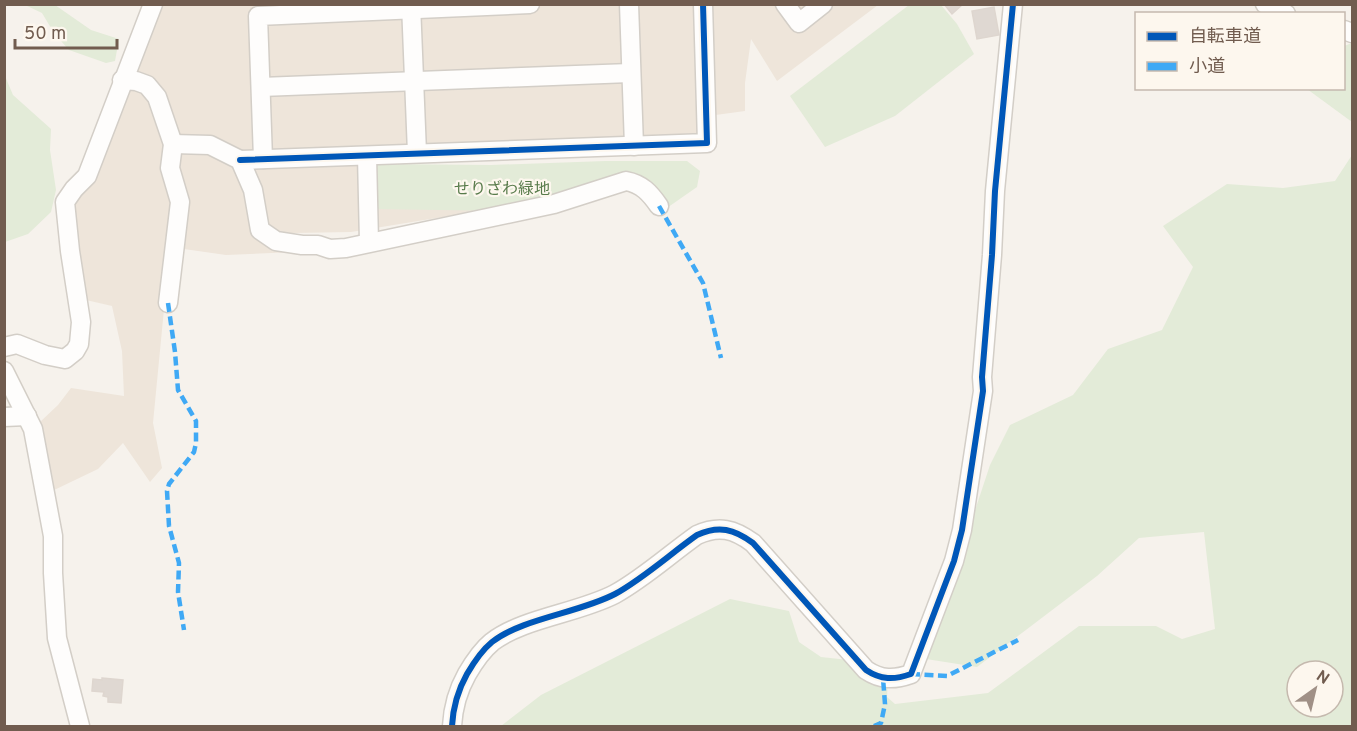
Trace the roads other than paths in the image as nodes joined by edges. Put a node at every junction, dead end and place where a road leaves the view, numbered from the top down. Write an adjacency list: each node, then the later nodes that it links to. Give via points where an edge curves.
1 (153, 4): 12 (street)
2 (530, 4): 9 (street)
3 (629, 4): 11 (street)
4 (703, 4): 16 (street, via 707,143)
5 (785, 4): 6 (street, via 799,23)
6 (823, 4)
7 (1013, 4): 29 (street, via 995,191 983,391 962,530 911,674 877,678 866,670 753,543 723,528 697,535 615,594 516,629 492,642 464,681)
8 (1265, 4): 10 (street)
9 (411, 7): 13 (street); 14 (street, via 258,15)
10 (1282, 12)
11 (630, 73): 13 (street); 16 (street)
12 (122, 80): 15 (street, via 147,85 157,97); 24 (street, via 87,176 65,202 81,322 79,344 65,359 17,344)
13 (414, 82): 14 (street); 17 (street)
14 (261, 87): 19 (street)
15 (173, 144): 20 (street, via 210,146); 23 (street, via 170,168 180,202)
16 (634, 146): 17 (street)
17 (417, 153): 18 (street)
18 (367, 156): 19 (street); 22 (street)
19 (263, 159): 20 (street)
20 (240, 160): 22 (street, via 253,190 260,230 276,242 330,249)
21 (659, 206): 22 (street, via 650,193 626,181 554,204)
22 (369, 242)
23 (168, 303)
24 (4, 347)
25 (4, 371): 26 (street)
26 (27, 416): 27 (street); 28 (street, via 49,506 57,638)
27 (4, 417)
28 (80, 726)
29 (452, 726)

